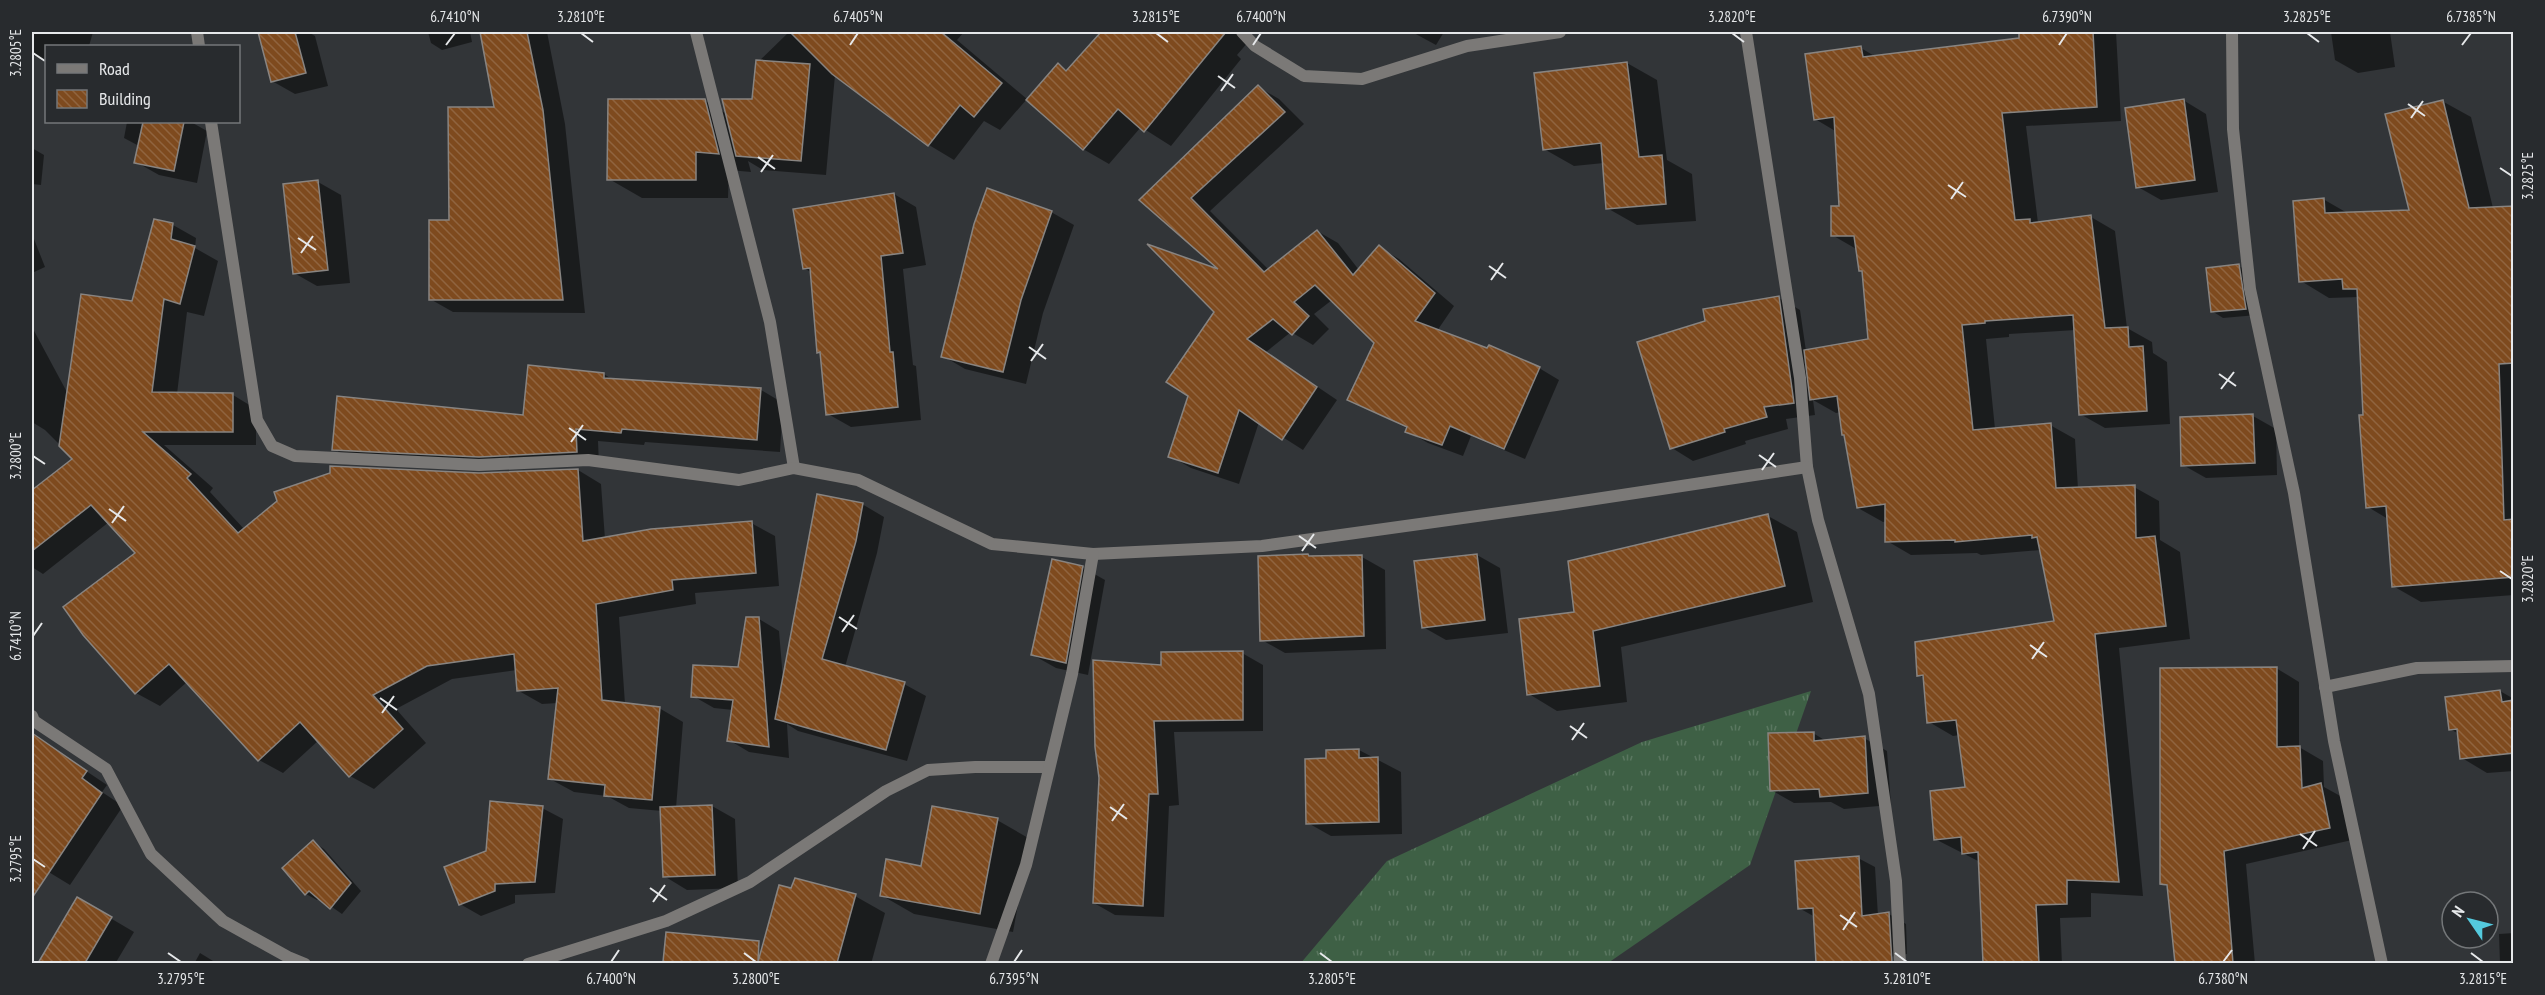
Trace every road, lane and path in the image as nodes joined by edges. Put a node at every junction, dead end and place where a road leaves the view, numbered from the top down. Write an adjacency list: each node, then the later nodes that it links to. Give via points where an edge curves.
1 (696, 32): 8 (street, via 770,322)
2 (1242, 32): 3 (street, via 1255,46 1304,76 1362,79 1467,46)
3 (1560, 32)
4 (1746, 32): 7 (street, via 1800,378)
5 (2232, 32): 11 (street, via 2233,129 2250,289 2294,493)
6 (211, 123): 8 (street, via 257,420 272,446 295,456 479,465 588,460 739,480)
7 (1808, 466): 9 (street, via 1262,546); 17 (street, via 1818,520 1869,694 1896,881)
8 (794, 468): 9 (street, via 858,480 992,544)
9 (1093, 555): 13 (street, via 1072,674)
10 (2514, 666): 11 (street, via 2417,668)
11 (2325, 687): 18 (street)
12 (32, 716): 14 (street, via 106,769 151,854 223,921)
13 (1049, 767): 15 (street, via 928,770 886,791 750,882 666,921); 16 (street, via 1026,865)
14 (305, 963)
15 (528, 963)
16 (991, 963)
17 (1900, 963)
18 (2382, 963)

